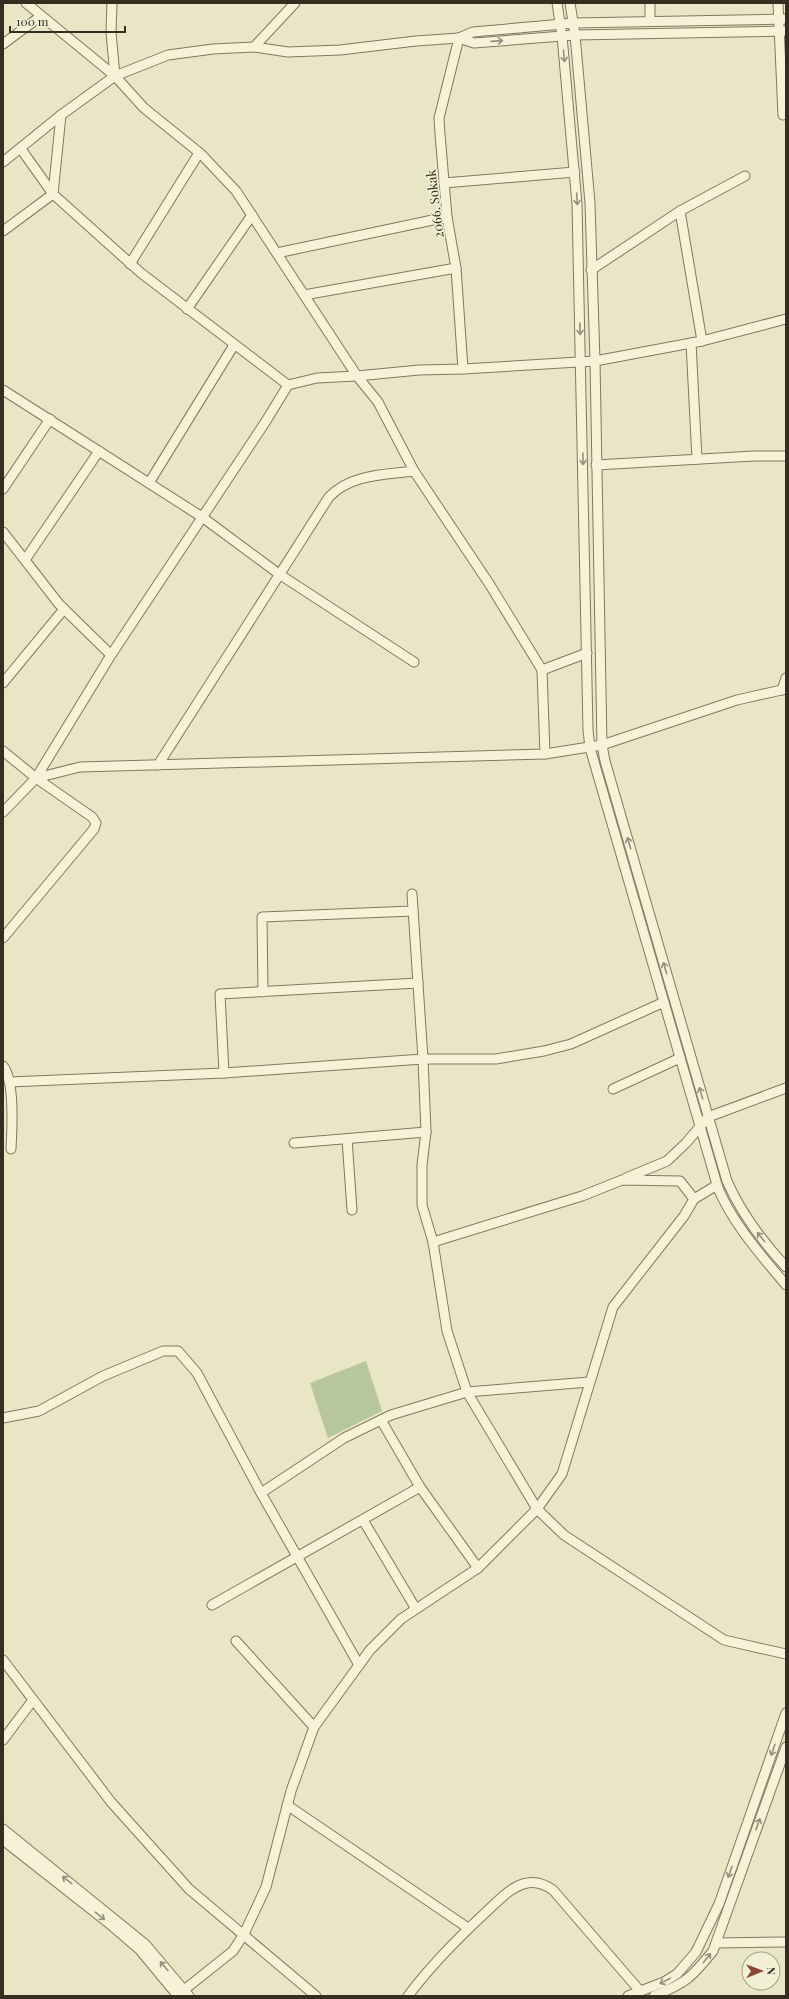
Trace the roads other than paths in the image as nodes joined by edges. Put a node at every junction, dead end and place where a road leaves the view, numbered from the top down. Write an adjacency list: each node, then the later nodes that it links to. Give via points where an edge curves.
1 (26, 3): 8 (street)
2 (112, 3): 19 (street, via 111,32)
3 (295, 3): 18 (street)
4 (557, 3): 12 (street)
5 (570, 3): 11 (street)
6 (650, 3): 10 (street)
7 (778, 3): 9 (street)
8 (41, 16): 17 (street); 19 (street)
9 (782, 19): 10 (street); 13 (street)
10 (650, 21): 11 (street)
11 (574, 23): 12 (street); 14 (street)
12 (561, 24): 15 (street); 16 (street, via 473,32)
13 (782, 31): 14 (street); 20 (street, via 783,115)
14 (575, 35): 15 (street); 37 (street, via 590,203)
15 (562, 36): 16 (street, one-way to 15, via 474,43); 26 (street, one-way to 26)
16 (459, 38): 18 (street, via 416,40 340,50 288,52); 28 (street, 2066. Sokak, via 440,118)
17 (3, 44)
18 (254, 47): 19 (street, via 168,55)
19 (115, 76): 21 (street); 24 (street, via 144,108)
20 (786, 114)
21 (61, 115): 22 (street); 29 (street)
22 (17, 151): 23 (street); 25 (street); 29 (street)
23 (3, 153)
24 (199, 153): 31 (street, via 236,191); 35 (street)
25 (3, 162)
26 (575, 172): 28 (street); 44 (street, one-way to 44)
27 (745, 176): 30 (street)
28 (444, 184): 32 (street, 2066. Sokak)
29 (53, 194): 33 (street); 35 (street)
30 (680, 211): 37 (street); 41 (street)
31 (252, 215): 34 (street); 39 (street)
32 (447, 217): 34 (street); 36 (street, 2066. Sokak)
33 (3, 231)
34 (277, 253): 38 (street)
35 (130, 264): 39 (street)
36 (456, 268): 38 (street); 46 (street, 2066. Sokak)
37 (591, 270): 45 (street)
38 (304, 295): 47 (street)
39 (187, 309): 43 (street)
40 (786, 319): 41 (street)
41 (702, 341): 42 (street)
42 (691, 343): 45 (street); 53 (street)
43 (234, 345): 48 (street); 56 (street)
44 (581, 361): 45 (street); 46 (street); 63 (street, one-way to 63)
45 (595, 361): 54 (street)
46 (463, 369): 47 (street)
47 (358, 376): 48 (street, via 317,378); 55 (street, via 378,402)
48 (288, 385): 58 (street)
49 (3, 390): 50 (street)
50 (50, 419): 51 (street); 57 (street)
51 (99, 451): 56 (street); 60 (street)
52 (786, 456): 53 (street)
53 (697, 459): 54 (street)
54 (596, 465): 70 (street)
55 (414, 471): 61 (street, via 360,478 339,488 324,502); 66 (street, via 490,585)
56 (149, 483): 58 (street)
57 (3, 489)
58 (202, 518): 61 (street); 64 (street)
59 (3, 532): 60 (street)
60 (25, 560): 62 (street)
61 (279, 574): 65 (street); 74 (street)
62 (64, 609): 64 (street); 68 (street)
63 (586, 653): 66 (street); 71 (street)
64 (111, 655): 75 (street)
65 (414, 662)
66 (542, 670): 73 (street)
67 (786, 678): 69 (street)
68 (3, 683)
69 (784, 689): 70 (street, via 736,700)
70 (602, 745): 71 (street); 90 (street, one-way to 70)
71 (590, 748): 73 (street); 82 (street)
72 (3, 751): 75 (street)
73 (545, 754): 74 (street)
74 (158, 765): 75 (street, via 80,767)
75 (36, 778): 76 (street); 79 (street, via 92,817 96,823 94,829)
76 (3, 812)
77 (412, 894): 78 (street)
78 (413, 911): 80 (street); 81 (street, via 262,917)
79 (3, 938)
80 (418, 983): 81 (street); 83 (street)
81 (263, 992): 86 (street, via 220,994)
82 (664, 1002): 83 (street, via 581,1040 544,1051 496,1059); 84 (street)
83 (423, 1058): 86 (street); 92 (street)
84 (680, 1058): 89 (street); 91 (street)
85 (3, 1066): 87 (street)
86 (224, 1073): 87 (street)
87 (9, 1082): 95 (street)
88 (786, 1088): 90 (street)
89 (613, 1089)
90 (708, 1117): 91 (street); 101 (street, one-way to 90, via 736,1202)
91 (700, 1127): 96 (street, via 667,1161); 97 (street)
92 (426, 1132): 93 (street); 100 (street, via 422,1165 422,1205)
93 (347, 1139): 94 (street); 99 (street)
94 (294, 1143)
95 (11, 1149)
96 (622, 1180): 98 (street, via 680,1181); 100 (street, via 582,1196)
97 (717, 1185): 98 (street); 102 (street, via 729,1211)
98 (694, 1199): 103 (street, via 684,1216 613,1307)
99 (352, 1210)
100 (433, 1242): 104 (street, via 447,1331)
101 (786, 1267)
102 (786, 1285)
103 (589, 1382): 104 (street); 109 (street, via 562,1474)
104 (467, 1392): 106 (street); 109 (street)
105 (3, 1418): 108 (street, via 39,1411 103,1376 163,1351 178,1351 197,1372)
106 (382, 1420): 107 (street); 108 (street, via 344,1438)
107 (420, 1487): 110 (street); 112 (street)
108 (261, 1493): 111 (street)
109 (537, 1509): 112 (street); 116 (street, via 564,1535 724,1640)
110 (363, 1520): 111 (street); 114 (street)
111 (297, 1558): 113 (street); 118 (street)
112 (478, 1568): 114 (street)
113 (212, 1605)
114 (416, 1609): 118 (street, via 401,1619 370,1650)
115 (236, 1641): 121 (street)
116 (786, 1654)
117 (3, 1660): 119 (street)
118 (359, 1666): 121 (street)
119 (33, 1700): 122 (street); 128 (street, via 111,1802 184,1883)
120 (786, 1713): 131 (street, one-way to 131, via 719,1904 706,1934 696,1952 677,1974)
121 (314, 1727): 124 (street)
122 (3, 1740)
123 (786, 1748): 130 (street, one-way to 123)
124 (287, 1805): 127 (street); 128 (street, via 266,1887)
125 (3, 1829): 132 (street, one-way to 125, via 140,1940)
126 (3, 1840): 132 (street, one-way to 132, via 125,1937)
127 (468, 1928): 131 (street, via 506,1894 526,1883 543,1884 553,1890); 134 (street, via 429,1968)
128 (244, 1934): 132 (street, via 233,1951); 133 (street)
129 (786, 1942): 130 (street)
130 (716, 1943): 136 (street, one-way to 130, via 676,1988 690,1978 713,1951)
131 (640, 1991): 135 (street)
132 (184, 1994)
133 (316, 1996)
134 (408, 1996)
135 (628, 1996)
136 (654, 1996)

